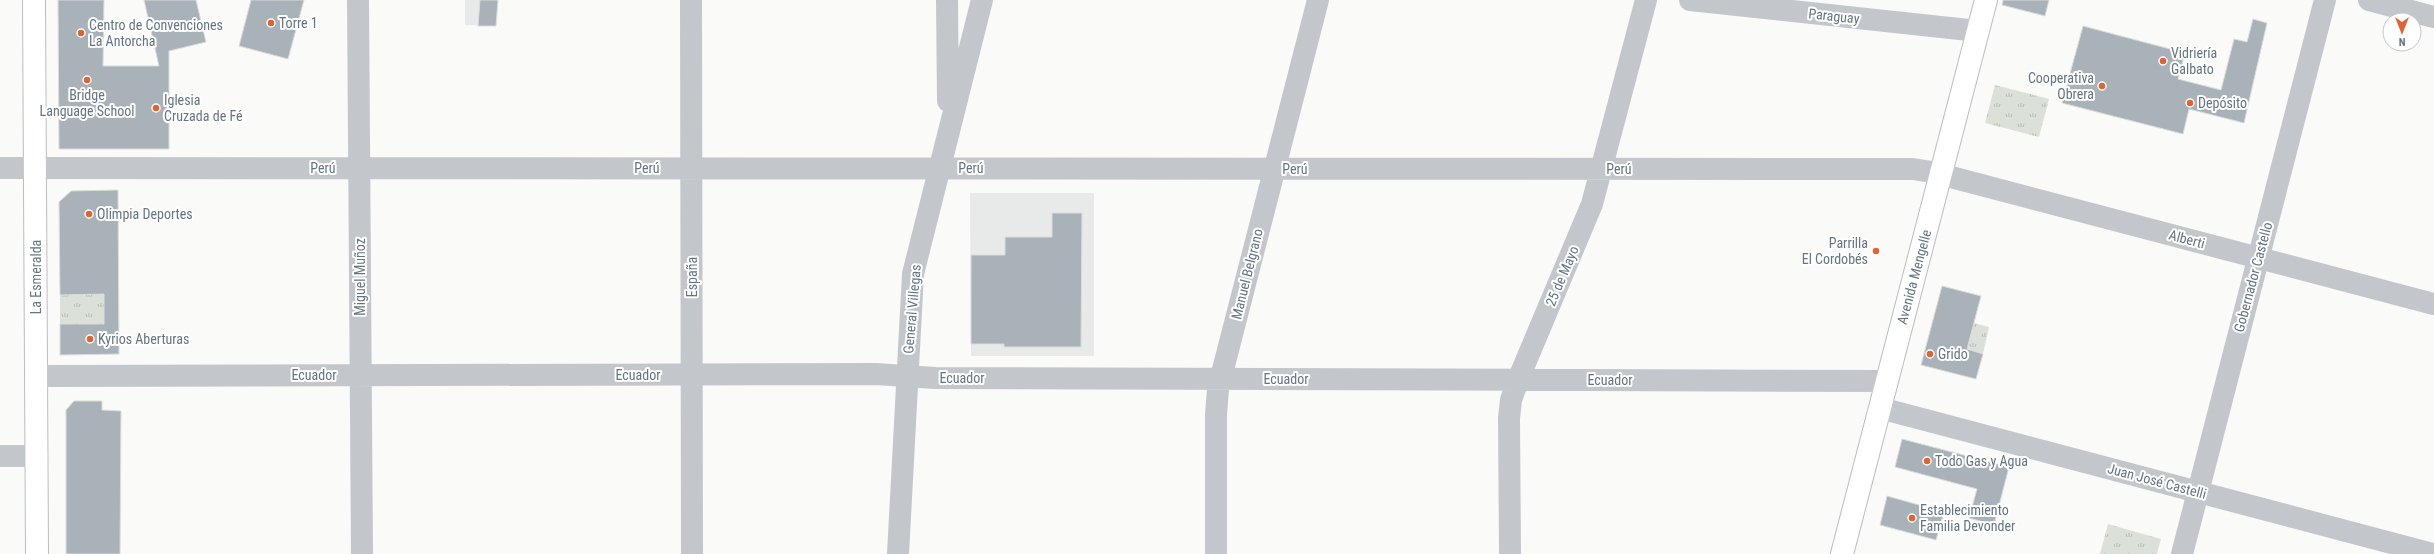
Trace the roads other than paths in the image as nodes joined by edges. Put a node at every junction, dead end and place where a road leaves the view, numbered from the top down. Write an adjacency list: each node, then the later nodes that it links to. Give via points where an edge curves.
1 (34, 0): 16 (main road, La Esmeralda)
2 (358, 0): 17 (street, Miguel Muñoz)
3 (692, 0): 18 (street, España)
4 (947, 0): 14 (street)
5 (982, 0): 14 (street, General Villegas)
6 (1318, 0): 20 (street, Manuel Belgrano)
7 (1646, 0): 21 (street, 25 de Mayo)
8 (1690, 0): 13 (street, Paraguay)
9 (1986, 0): 13 (main road, Avenida Mengelle)
10 (2326, 0): 23 (street, Gobernador Castello)
11 (2369, 0): 12 (street)
12 (2434, 17)
13 (1978, 31): 22 (main road, Avenida Mengelle)
14 (948, 131): 19 (street, General Villegas)
15 (0, 168): 16 (street, Perú)
16 (35, 168): 17 (street, Perú); 27 (main road, La Esmeralda)
17 (360, 168): 18 (street, Perú); 25 (street, Miguel Muñoz)
18 (692, 168): 19 (street, Perú); 26 (street, España)
19 (938, 168): 20 (street, Perú); 28 (street, General Villegas, via 913,274)
20 (1275, 168): 21 (street, Perú); 29 (street, Manuel Belgrano)
21 (1602, 168): 22 (street, Perú, via 1904,169); 30 (street, 25 de Mayo, via 1586,222)
22 (1941, 174): 23 (street, Alberti); 31 (main road, Avenida Mengelle)
23 (2258, 258): 24 (street, Alberti); 35 (street, Gobernador Castello)
24 (2434, 304)
25 (361, 375): 26 (street, Ecuador); 27 (street, Ecuador); 37 (street, Miguel Muñoz)
26 (692, 375): 28 (street, Ecuador); 38 (street, España)
27 (36, 376): 34 (main road, La Esmeralda)
28 (907, 376): 29 (street, Ecuador); 39 (street, General Villegas)
29 (1221, 379): 30 (street, Ecuador); 40 (street, Manuel Belgrano, via 1216,415)
30 (1518, 380): 31 (street, Ecuador); 41 (street, 25 de Mayo, via 1511,400 1509,418)
31 (1888, 381): 32 (main road, Avenida Mengelle)
32 (1880, 408): 35 (street, Juan José Castelli); 42 (main road, Avenida Mengelle)
33 (0, 456): 34 (street)
34 (37, 456): 36 (main road, La Esmeralda)
35 (2198, 492): 43 (street, Gobernador Castello); 44 (street, Juan José Castelli)
36 (37, 554)
37 (362, 554)
38 (692, 554)
39 (898, 554)
40 (1216, 554)
41 (1510, 554)
42 (1842, 554)
43 (2182, 554)
44 (2433, 554)

